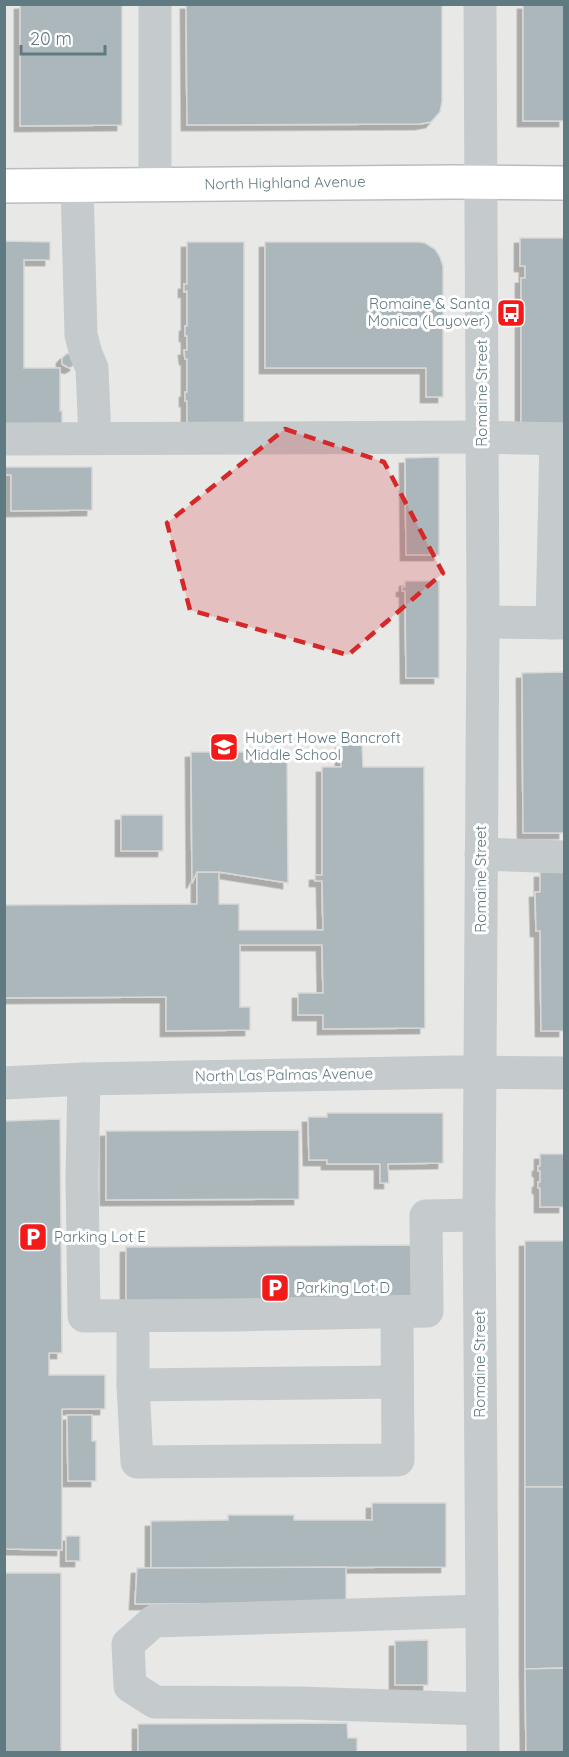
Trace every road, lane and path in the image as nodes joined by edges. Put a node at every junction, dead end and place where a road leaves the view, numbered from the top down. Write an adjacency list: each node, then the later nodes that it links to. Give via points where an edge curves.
1 (155, 4): 6 (street)
2 (480, 4): 3 (street, Romaine Street)
3 (480, 182): 4 (main road, North Highland Avenue); 6 (main road, North Highland Avenue); 8 (street, Romaine Street)
4 (564, 183)
5 (77, 185): 6 (main road, North Highland Avenue); 7 (main road, North Highland Avenue); 9 (street, via 81,335 92,368)
6 (155, 185)
7 (4, 186)
8 (482, 436): 9 (street); 11 (street); 12 (street, Romaine Street)
9 (95, 438): 10 (street)
10 (4, 439)
11 (560, 439): 13 (street)
12 (483, 622): 13 (street); 14 (street, Romaine Street)
13 (558, 623)
14 (481, 854): 15 (street); 16 (street, Romaine Street)
15 (564, 856)
16 (481, 1072): 17 (street, North Las Palmas Avenue); 18 (street, North Las Palmas Avenue); 20 (street, Romaine Street)
17 (564, 1073)
18 (84, 1079): 19 (street, North Las Palmas Avenue); 22 (street, via 84,1316)
19 (4, 1083)
20 (479, 1215): 21 (street, via 426,1216 427,1311); 25 (street, Romaine Street)
21 (397, 1312): 22 (street); 23 (street)
22 (133, 1316): 24 (street)
23 (397, 1382): 24 (street); 24 (street, via 398,1460 137,1462)
24 (133, 1385)
25 (482, 1611): 26 (street, Romaine Street); 26 (street, via 154,1622 128,1644 130,1686 155,1702)
26 (482, 1709): 27 (street, Romaine Street)
27 (483, 1752)

